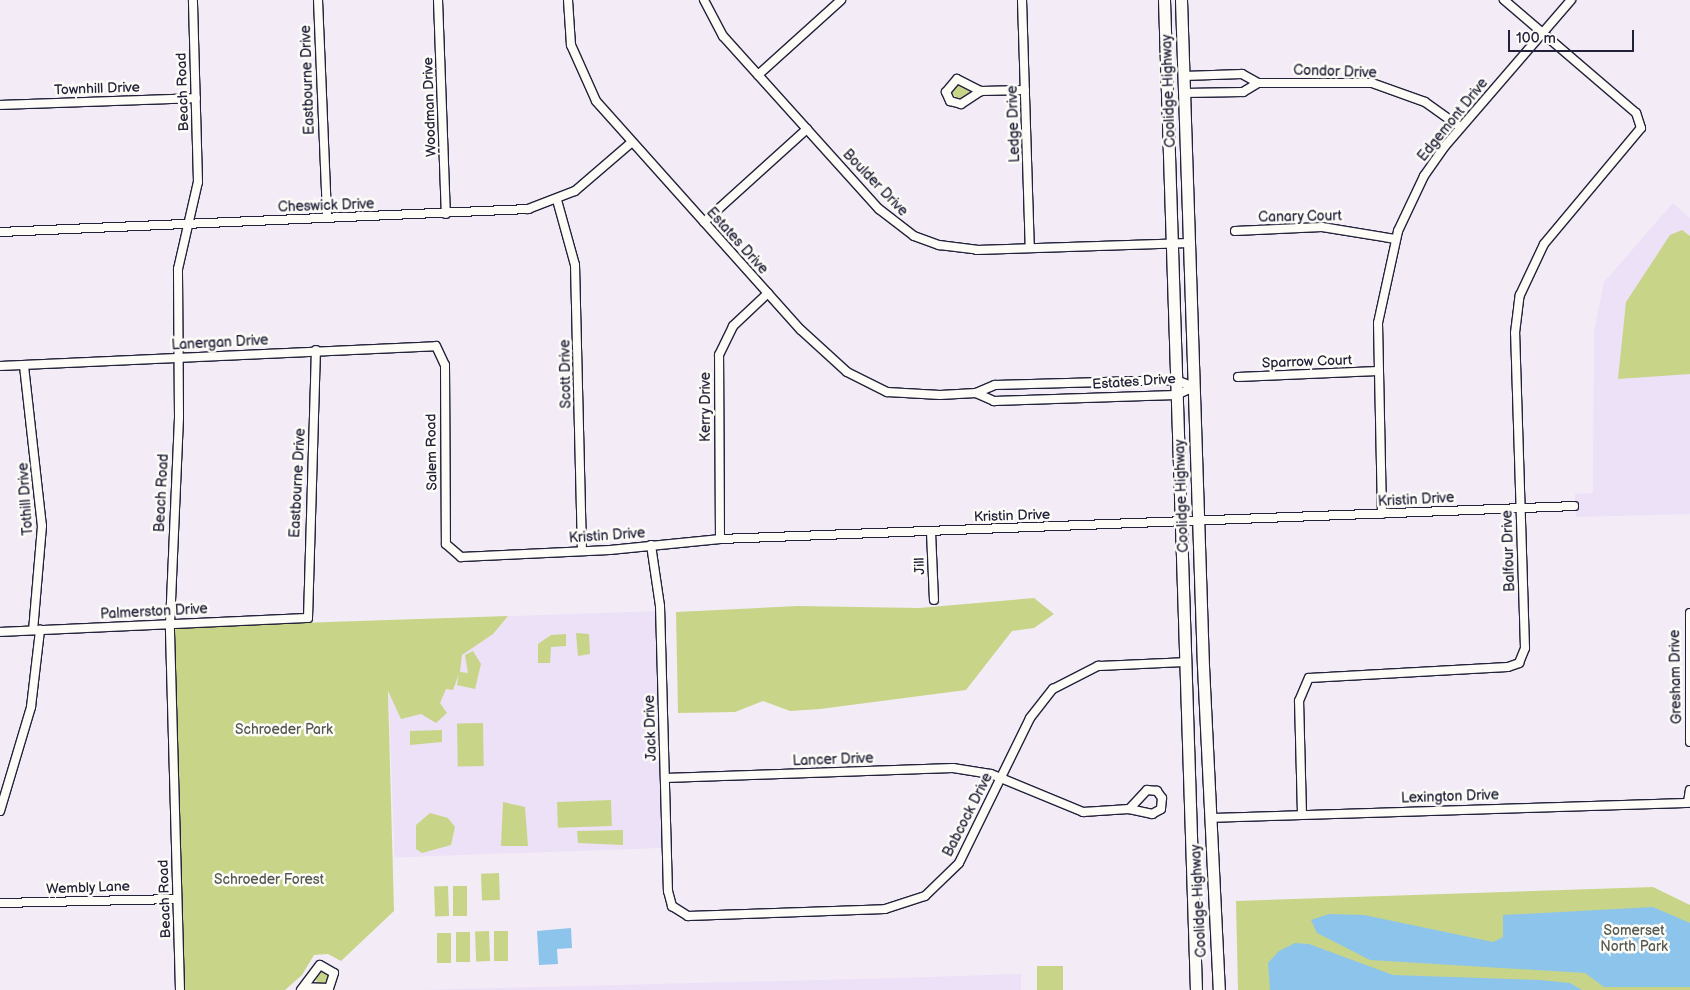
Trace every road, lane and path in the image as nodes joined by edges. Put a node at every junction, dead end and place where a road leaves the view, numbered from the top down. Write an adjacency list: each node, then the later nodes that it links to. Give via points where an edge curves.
1 (192, 0): 19 (street, Beach Road)
2 (318, 0): 26 (street, Eastbourne Drive)
3 (438, 0): 25 (street, Woodman Drive)
4 (568, 0): 23 (street, Estates Drive, via 571,45 579,72 596,101)
5 (704, 0): 13 (street, Boulder Drive, via 719,30)
6 (841, 0): 13 (street)
7 (1022, 0): 16 (street, Ledge Drive)
8 (1164, 0): 33 (main road, Coolidge Highway)
9 (1181, 0): 14 (main road, Coolidge Highway)
10 (1504, 0): 12 (street)
11 (1571, 0): 12 (street, Edgemont Drive)
12 (1542, 33): 21 (street, Edgemont Drive); 48 (street, Balfour Drive, via 1636,112 1641,128 1544,244 1525,278 1515,333)
13 (758, 75): 22 (street, Boulder Drive)
14 (1184, 76): 15 (street, Condor Drive, via 1242,74); 18 (main road, Coolidge Highway)
15 (1258, 83): 18 (street, Condor Drive, via 1243,92); 21 (street, Condor Drive, via 1372,83 1426,102)
16 (1026, 90): 17 (street); 34 (street, Ledge Drive)
17 (981, 91)
18 (1184, 93): 32 (main road, Coolidge Highway)
19 (196, 98): 20 (street, Townhill Drive); 28 (street, Beach Road, via 198,182)
20 (0, 105)
21 (1460, 127): 31 (street, Edgemont Drive, via 1424,176)
22 (807, 129): 27 (street); 34 (street, Boulder Drive, via 879,209 914,236 961,249)
23 (632, 142): 24 (street, Cheswick Drive, via 583,186); 27 (street, Estates Drive)
24 (557, 200): 25 (street, Cheswick Drive, via 512,211); 55 (street, Scott Drive, via 576,265)
25 (446, 214): 26 (street, Cheswick Drive)
26 (326, 218): 28 (street, Cheswick Drive)
27 (704, 222): 35 (street, Estates Drive)
28 (191, 223): 30 (street, Cheswick Drive); 38 (street, Beach Road, via 178,268)
29 (1234, 231): 31 (street, Canary Court, via 1332,228)
30 (0, 232)
31 (1395, 239): 41 (street, Edgemont Drive, via 1380,299)
32 (1189, 243): 33 (street, Boulder Drive); 44 (main road, Coolidge Highway)
33 (1172, 244): 34 (street, Boulder Drive); 43 (main road, Coolidge Highway)
34 (1030, 248)
35 (768, 293): 45 (street, Estates Drive, via 847,372 887,392); 53 (street, Kerry Drive, via 733,326 719,355)
36 (316, 350): 37 (street, Lanergan Drive, via 427,345); 38 (street, Lanergan Drive); 59 (street, Eastbourne Drive)
37 (441, 350): 56 (street, Salem Road, via 445,538)
38 (179, 358): 40 (street, Lanergan Drive); 60 (street, Beach Road)
39 (0, 366): 40 (street, Lanergan Drive)
40 (24, 366): 61 (street, Tothill Drive, via 42,526)
41 (1378, 371): 42 (street, Sparrow Court); 49 (street, Edgemont Drive)
42 (1238, 376)
43 (1176, 380): 44 (street, Estates Drive); 45 (street, Estates Drive, via 995,385); 46 (main road, Coolidge Highway)
44 (1194, 387): 46 (street, Estates Drive); 50 (main road, Coolidge Highway)
45 (976, 393): 46 (street, Estates Drive, via 994,401)
46 (1176, 395): 51 (main road, Coolidge Highway)
47 (1574, 506): 48 (street, Kristin Drive)
48 (1520, 508): 49 (street, Kristin Drive); 72 (street, Balfour Drive, via 1523,657 1508,667 1309,678 1299,701)
49 (1382, 514): 50 (street, Kristin Drive)
50 (1198, 522): 51 (street, Kristin Drive); 64 (main road, Coolidge Highway)
51 (1180, 523): 52 (street, Kristin Drive); 63 (main road, Coolidge Highway)
52 (932, 532): 53 (street, Kristin Drive); 57 (street, Jill)
53 (720, 539): 54 (street, Kristin Drive)
54 (651, 545): 55 (street, Kristin Drive); 67 (street, Jack Drive, via 660,606)
55 (582, 552): 56 (street, Kristin Drive, via 469,556)
56 (451, 553)
57 (934, 600)
58 (1690, 613): 65 (street, Gresham Drive)
59 (308, 618): 60 (street, Palmerston Drive)
60 (170, 624): 61 (street, Palmerston Drive); 78 (street, Beach Road)
61 (37, 630): 62 (street, Palmerston Drive); 71 (street, Tothill Drive, via 31,707)
62 (0, 632)
63 (1185, 662): 64 (main road, via 1196,660); 66 (street, Babcock Drive, via 1098,666 1062,682 1037,706); 74 (main road, Coolidge Highway)
64 (1203, 666): 73 (main road, Coolidge Highway)
65 (1690, 742)
66 (1001, 777): 67 (street, Lancer Drive, via 953,768); 70 (street, Lancer Drive, via 1074,810 1108,813); 80 (street, Babcock Drive, via 959,863 934,890 906,904 876,910 694,916)
67 (665, 778): 80 (street, Jack Drive, via 668,890)
68 (1690, 790): 69 (street)
69 (1689, 803): 72 (street, Lexington Drive)
70 (1129, 809)
71 (0, 811)
72 (1302, 814): 73 (street, Lexington Drive)
73 (1210, 818): 75 (main road, Coolidge Highway)
74 (1191, 835): 75 (main road, via 1199,843); 76 (main road, Coolidge Highway)
75 (1211, 842): 77 (main road, Coolidge Highway)
76 (1192, 887): 77 (main road, via 1206,884); 82 (main road, Coolidge Highway)
77 (1214, 894): 83 (main road, Coolidge Highway)
78 (177, 899): 79 (street, Wembly Lane); 81 (street, Beach Road)
79 (0, 903)
80 (674, 909)
81 (180, 990)
82 (1196, 990)
83 (1219, 990)

